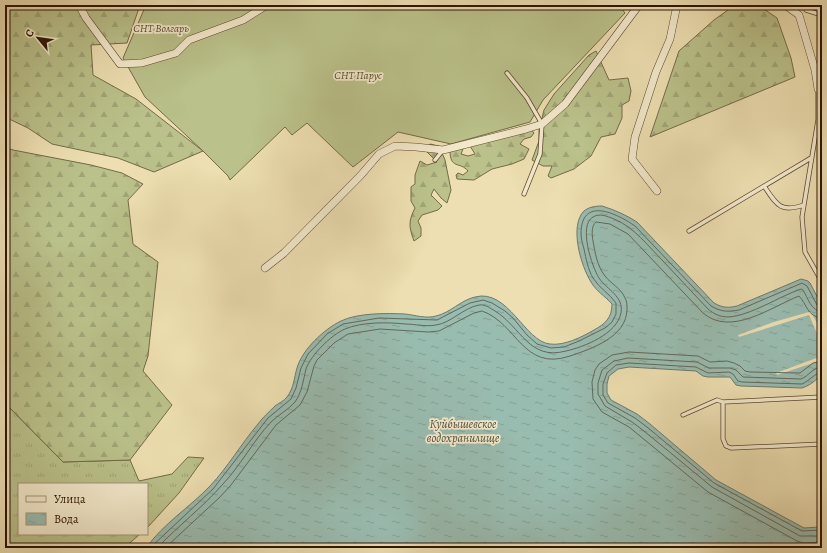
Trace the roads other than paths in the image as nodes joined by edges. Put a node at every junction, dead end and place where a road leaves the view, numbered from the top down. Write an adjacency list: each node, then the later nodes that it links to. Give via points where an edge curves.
1 (79, 5): 2 (street, via 120,64 142,62 176,53 189,40 243,20)
2 (267, 5)
3 (639, 5): 10 (street, via 565,104)
4 (677, 5): 15 (street, via 670,39 656,72 632,159)
5 (785, 5): 9 (street, via 799,15)
6 (806, 10): 7 (lane)
7 (822, 15)
8 (507, 73): 10 (lane)
9 (818, 89): 12 (lane, via 818,120)
10 (542, 124): 11 (street); 16 (lane, via 540,154)
11 (443, 150): 13 (lane); 19 (street, via 395,146 379,154 284,253)
12 (811, 158): 14 (lane); 17 (lane)
13 (435, 160)
14 (764, 186): 17 (lane, via 774,201 788,210); 18 (lane)
15 (657, 191)
16 (524, 194)
17 (804, 205): 20 (lane, via 802,217 805,252)
18 (689, 231)
19 (265, 268)
20 (822, 282)
21 (822, 397): 22 (lane)
22 (723, 402): 23 (lane, via 717,400); 24 (lane, via 723,439 726,446 731,448)
23 (684, 415)
24 (822, 444)

